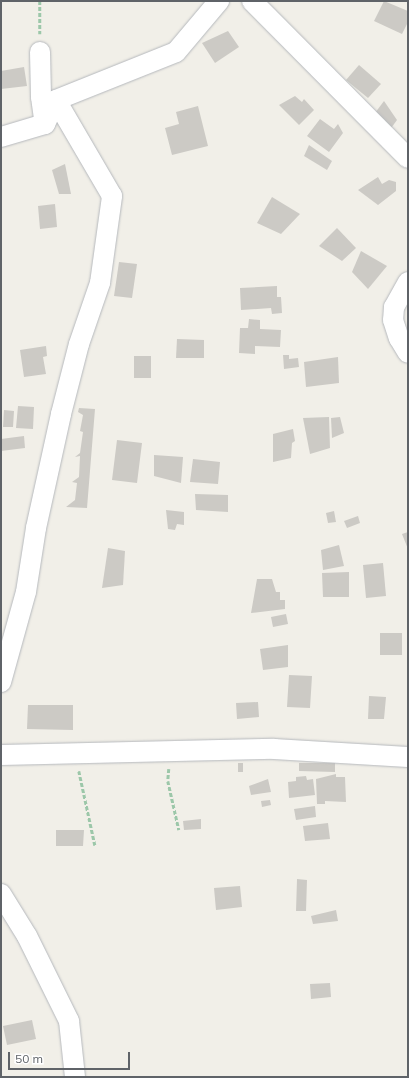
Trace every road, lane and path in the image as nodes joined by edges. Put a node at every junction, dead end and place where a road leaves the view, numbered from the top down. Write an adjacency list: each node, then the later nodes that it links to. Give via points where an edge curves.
1 (40, 1): 4 (path)
2 (219, 1): 5 (street, via 176,52)
3 (252, 1): 8 (street)
4 (40, 52): 6 (street, via 41,97)
5 (56, 100): 6 (street); 11 (street, via 112,196 100,283 79,344 61,414 36,528 26,592)
6 (45, 124): 7 (street)
7 (1, 137)
8 (408, 158)
9 (408, 282): 10 (street, via 394,307 393,320 397,334)
10 (408, 353)
11 (1, 682)
12 (170, 752): 13 (street); 15 (street, via 274,749); 16 (path, via 168,781)
13 (76, 754): 14 (street); 17 (path)
14 (1, 755)
15 (408, 757)
16 (179, 830)
17 (95, 845)
18 (1, 894): 19 (street, via 27,936 69,1021)
19 (75, 1077)

